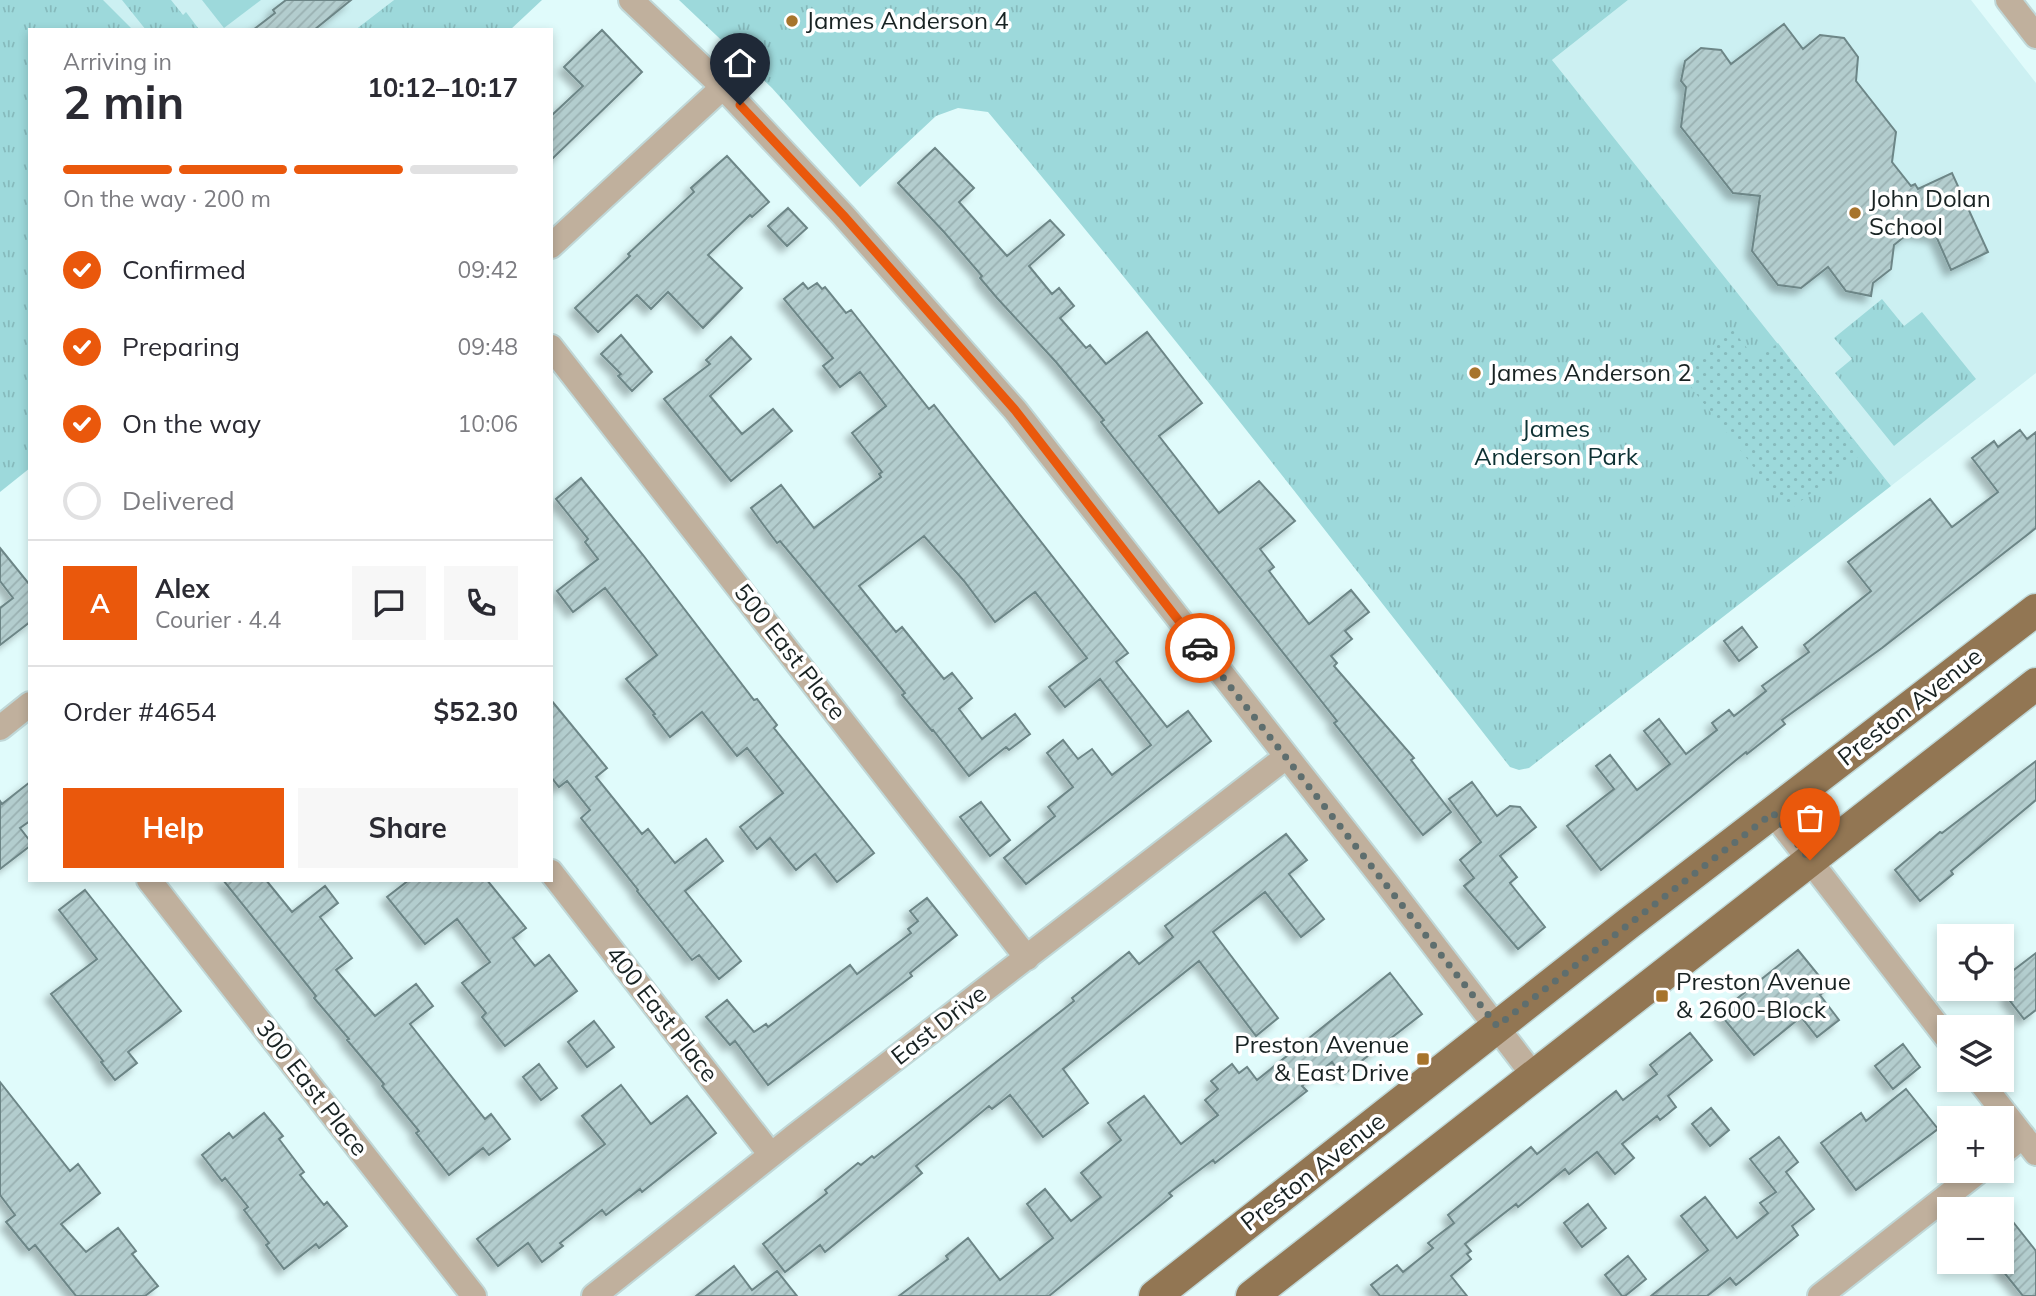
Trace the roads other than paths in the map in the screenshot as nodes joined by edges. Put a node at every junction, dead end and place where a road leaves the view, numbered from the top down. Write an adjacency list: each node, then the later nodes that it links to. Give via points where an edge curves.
1 (631, 0): 4 (street)
2 (2008, 0): 3 (street)
3 (2036, 36)
4 (723, 87): 5 (street); 11 (street, via 1015,410)
5 (553, 244)
6 (553, 350): 16 (street, 500 East Place)
7 (2036, 610): 12 (main road, Preston Avenue)
8 (2036, 684): 13 (main road)
9 (26, 714): 10 (street)
10 (0, 728)
11 (1286, 757): 16 (street, East Drive); 18 (street)
12 (1773, 813): 13 (street); 18 (main road, Preston Avenue)
13 (1810, 860): 17 (street); 19 (main road)
14 (553, 875): 22 (street, 400 East Place)
15 (151, 882): 24 (street, 300 East Place)
16 (1027, 958): 22 (street, East Drive)
17 (1937, 1025)
18 (1497, 1026): 19 (street); 26 (main road, Preston Avenue)
19 (1534, 1076): 27 (main road)
20 (1988, 1092): 21 (street)
21 (2029, 1145)
22 (771, 1156): 25 (street, East Drive)
23 (1964, 1183): 28 (street)
24 (474, 1296)
25 (594, 1296)
26 (1155, 1296)
27 (1252, 1296)
28 (1820, 1296)

